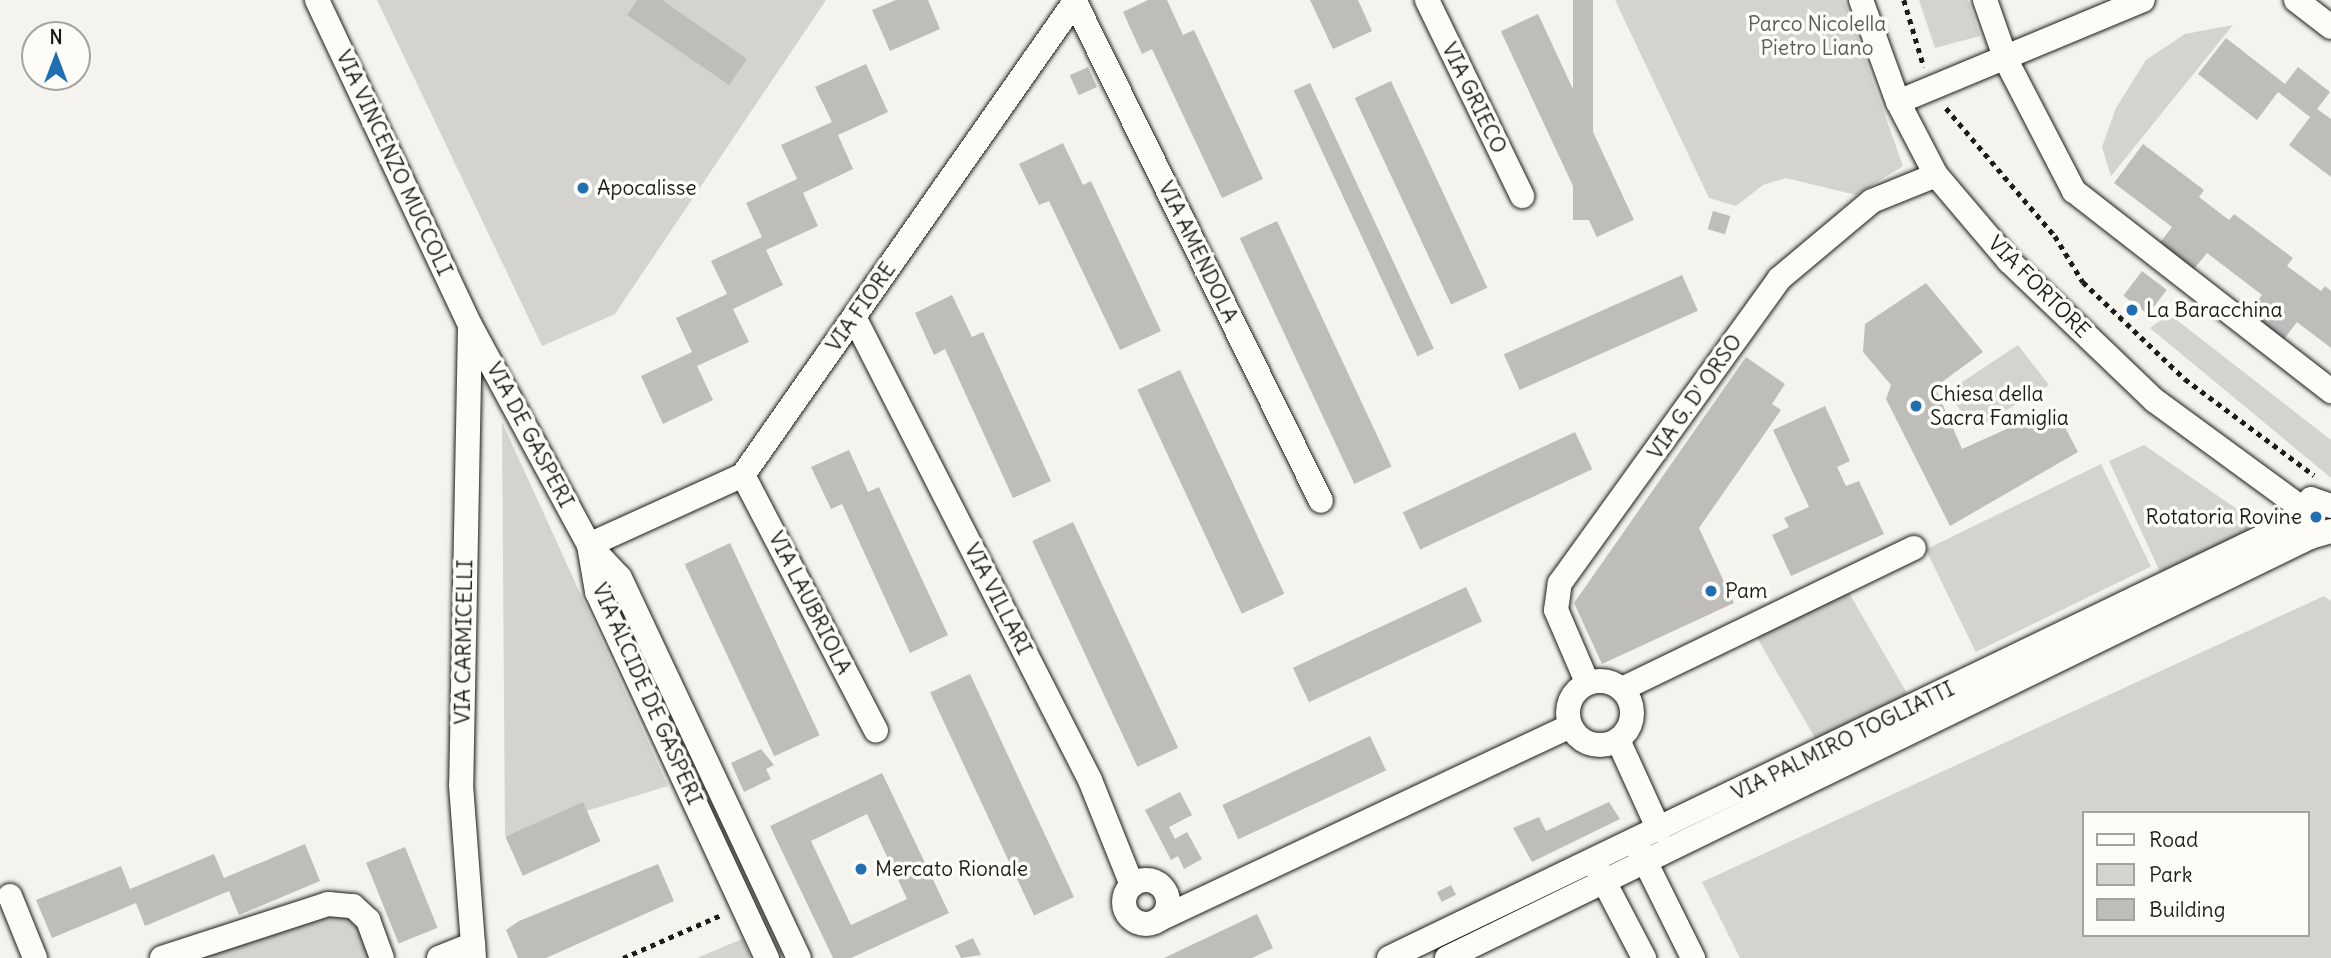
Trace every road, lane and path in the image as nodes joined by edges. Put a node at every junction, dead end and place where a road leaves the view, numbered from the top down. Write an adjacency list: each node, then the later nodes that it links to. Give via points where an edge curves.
1 (317, 0): 16 (street, VIA VINCENZO MUCCOLI)
2 (1427, 0): 14 (street, VIA GRIECO)
3 (1861, 0): 12 (street, VIA FORTORE)
4 (1904, 0): 11 (path)
5 (1985, 0): 10 (street)
6 (2143, 0): 10 (street)
7 (2296, 0): 9 (street)
8 (1075, 1): 15 (street, VIA FIORE); 20 (street, VIA AMENDOLA)
9 (2331, 27)
10 (2006, 60): 11 (street); 17 (street, via 2074,191)
11 (1931, 87): 12 (street); 19 (path, via 2055,236 2083,282 2185,379)
12 (1898, 102): 13 (street, VIA FORTORE)
13 (1936, 175): 22 (street, VIA FORTORE, via 2009,261 2154,400); 25 (street, VIA G. D' ORSO, via 1872,201 1779,279 1560,583 1556,610)
14 (1522, 196)
15 (854, 317): 18 (street, VIA FIORE); 27 (street, VIA VILLARI, via 1090,780 1132,885 1124,898 1129,916 1139,923 1158,920)
16 (470, 325): 23 (street, VIA DE GASPERI); 35 (street, VIA CARMICELLI, via 461,785)
17 (2331, 391)
18 (743, 475): 23 (street); 28 (street, VIA LAUBRIOLA)
19 (2320, 481)
20 (1321, 501)
21 (2331, 506): 22 (street, via 2318,499)
22 (2316, 528): 30 (street, VIA PALMIRO TOGLIATTI); 31 (street, VIA PALMIRO TOGLIATTI)
23 (589, 545): 34 (street, VIA ALCIDE DE GASPERI, via 597,592); 43 (street, VIA ALCIDE DE GASPERI, via 620,578)
24 (1914, 548): 26 (street)
25 (1587, 682): 26 (street, via 1614,682); 27 (street, via 1570,699)
26 (1622, 689): 29 (street, via 1633,710 1626,733)
27 (1570, 726): 29 (street, via 1595,745)
28 (877, 731)
29 (1618, 740): 30 (street)
30 (1659, 830): 31 (street, VIA PALMIRO TOGLIATTI)
31 (1640, 852): 32 (street, VIA PALMIRO TOGLIATTI); 46 (street)
32 (1599, 871): 36 (street, VIA PALMIRO TOGLIATTI); 44 (street, VIA PALMIRO TOGLIATTI); 45 (street)
33 (10, 896): 37 (street)
34 (743, 905): 41 (path); 42 (street, VIA ALCIDE DE GASPERI)
35 (473, 951): 40 (street)
36 (1394, 957)
37 (34, 958)
38 (162, 958): 39 (street, via 328,904 353,906 368,920)
39 (382, 958)
40 (439, 958)
41 (623, 958)
42 (767, 958)
43 (799, 958)
44 (1447, 958)
45 (1644, 958)
46 (1693, 958)

